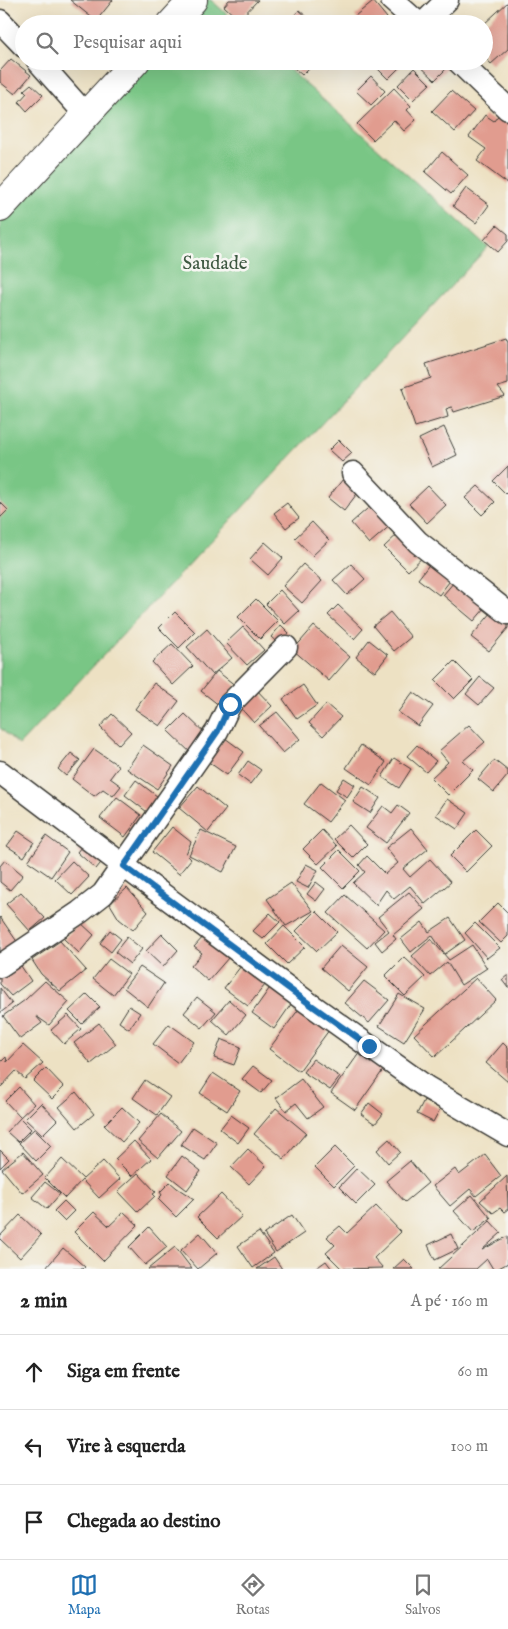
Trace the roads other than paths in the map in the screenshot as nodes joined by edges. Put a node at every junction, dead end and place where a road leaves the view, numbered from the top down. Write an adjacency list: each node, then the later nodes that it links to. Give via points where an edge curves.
1 (193, 0): 4 (street)
2 (392, 0): 5 (street)
3 (447, 0): 6 (street)
4 (179, 15)
5 (410, 15)
6 (432, 15)
7 (0, 21): 8 (street)
8 (15, 37)
9 (46, 70): 13 (street)
10 (128, 70): 13 (street)
11 (467, 70): 12 (street)
12 (508, 110)
13 (86, 115): 14 (street)
14 (0, 208)
15 (353, 473): 16 (street, via 418,542)
16 (508, 613)
17 (286, 647): 19 (street, via 230,704 218,731)
18 (0, 772): 19 (street)
19 (124, 866): 20 (street, via 103,894); 21 (street, via 426,1087)
20 (0, 966)
21 (508, 1135)

